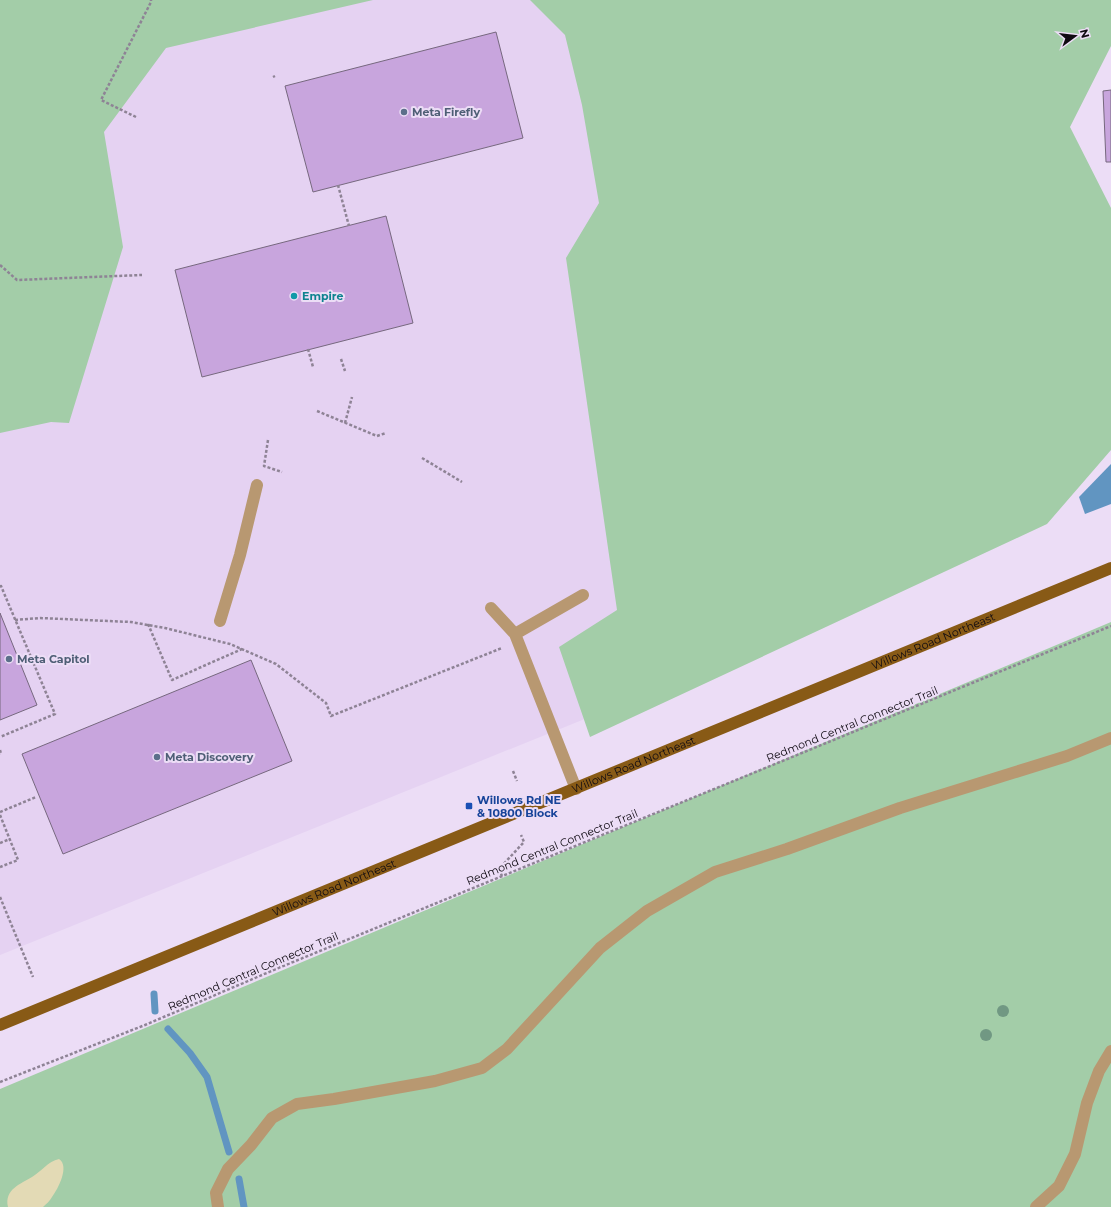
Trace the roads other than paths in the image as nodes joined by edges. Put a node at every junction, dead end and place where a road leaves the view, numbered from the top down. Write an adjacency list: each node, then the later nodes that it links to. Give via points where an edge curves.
1 (257, 485): 5 (lane)
2 (1111, 568): 8 (main road, Willows Road Northeast)
3 (583, 595): 6 (lane)
4 (491, 608): 6 (lane)
5 (220, 621)
6 (515, 634): 8 (lane)
7 (1111, 738): 11 (lane, via 1067,756 900,808 715,872 647,911 600,948 506,1049 482,1068 435,1081 297,1104 272,1118 228,1169 216,1193)
8 (576, 789): 9 (main road, Willows Road Northeast)
9 (0, 1025)
10 (1111, 1052): 12 (lane, via 1099,1071 1086,1104 1075,1154 1059,1186)
11 (218, 1207)
12 (1036, 1207)

